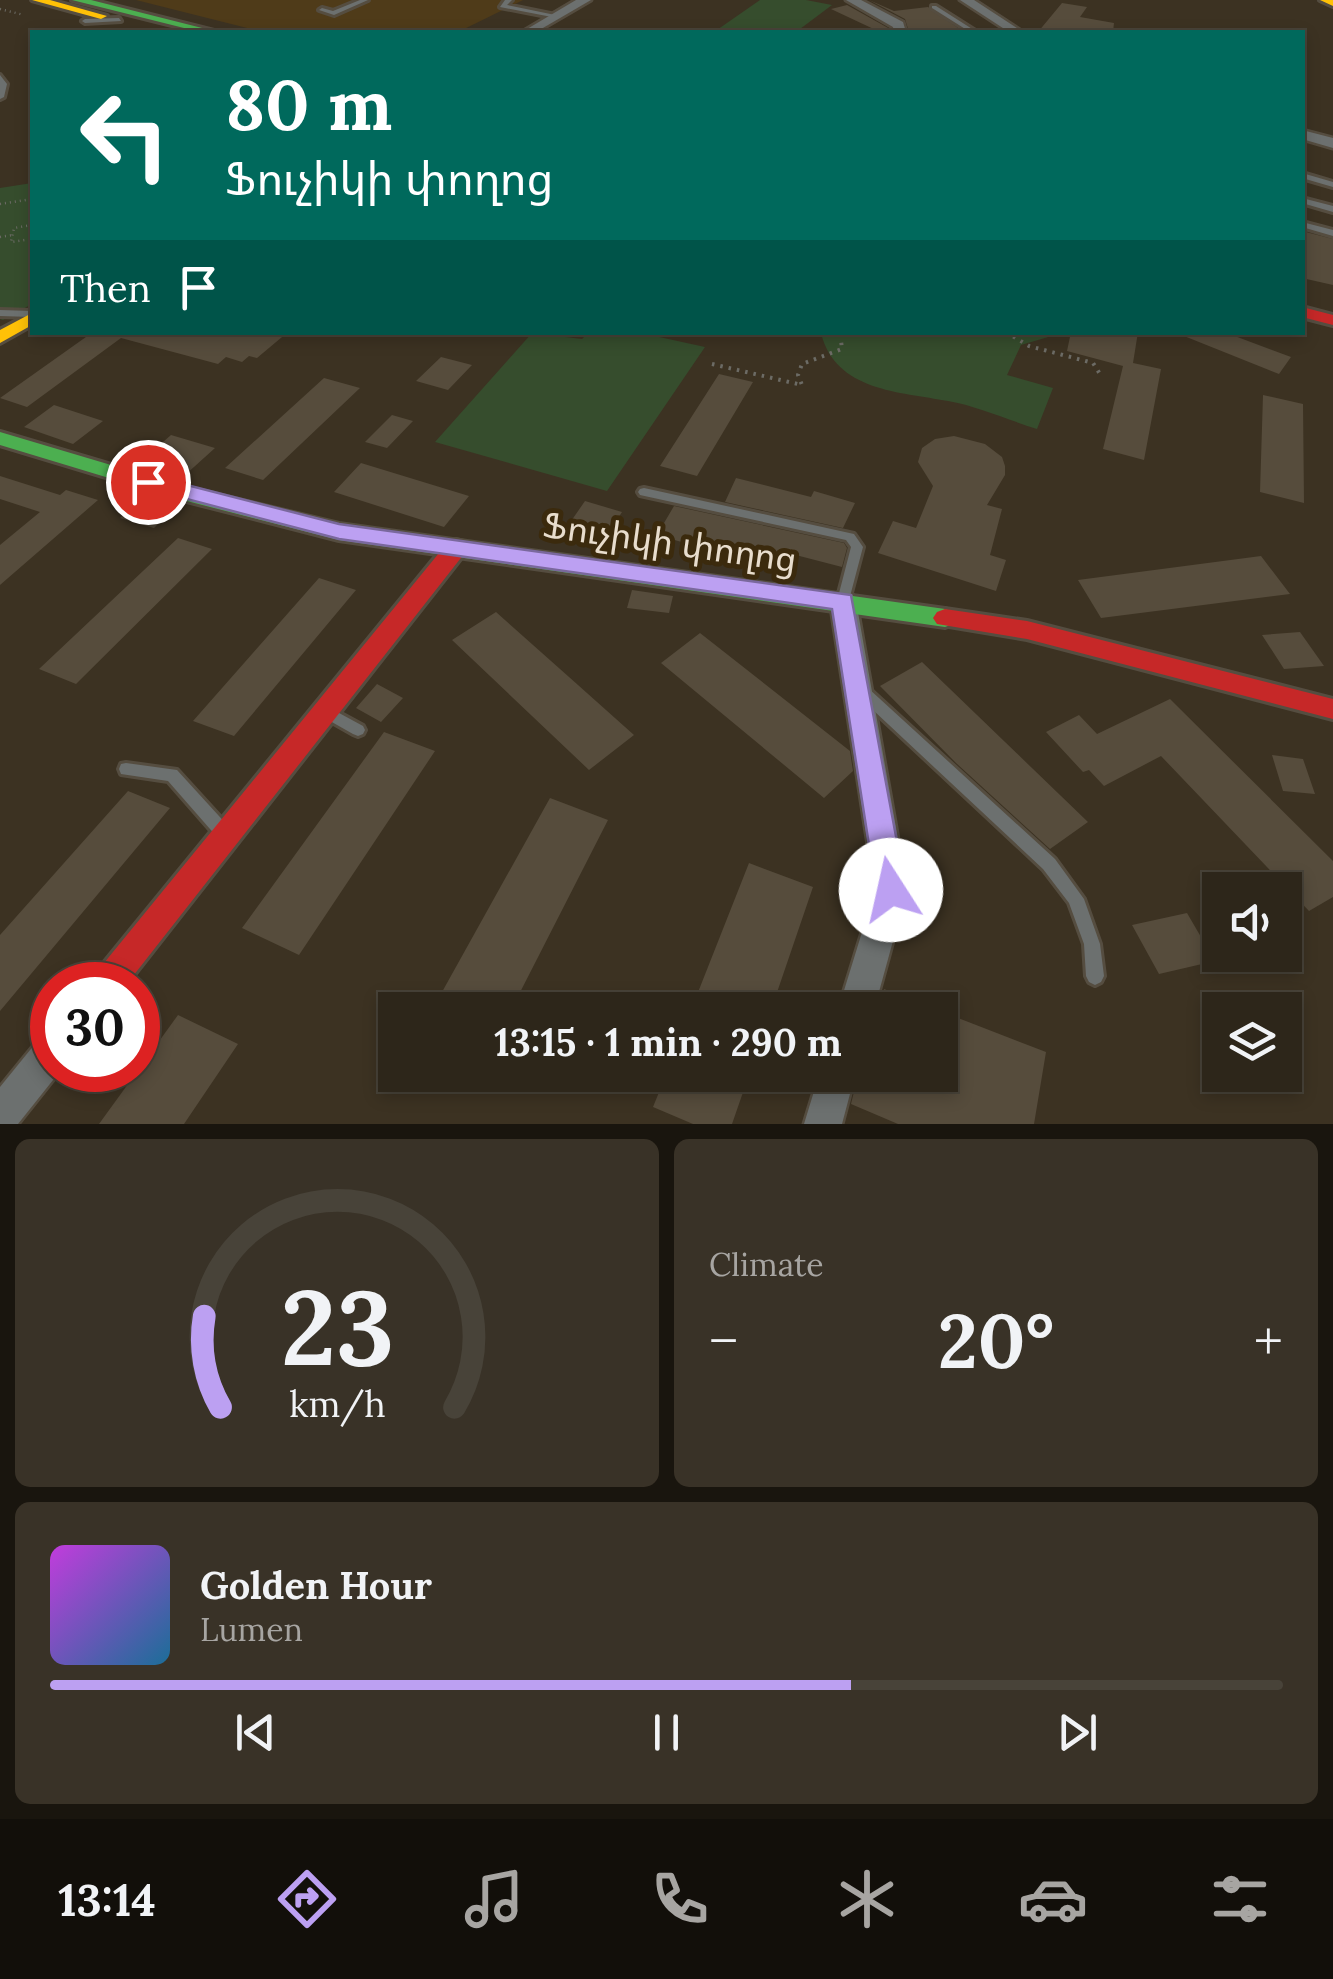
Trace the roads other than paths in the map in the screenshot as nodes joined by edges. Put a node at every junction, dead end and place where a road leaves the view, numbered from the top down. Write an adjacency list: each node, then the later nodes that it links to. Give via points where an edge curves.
1 (37, 0): 11 (street)
2 (366, 0): 10 (lane, via 334,13)
3 (509, 0): 12 (lane, via 502,6)
4 (585, 0): 12 (street)
5 (852, 0): 16 (street)
6 (966, 0): 18 (street)
7 (1325, 0): 8 (street)
8 (1333, 2)
9 (934, 6): 17 (lane)
10 (322, 10)
11 (73, 11): 13 (street); 14 (street)
12 (557, 16): 15 (street)
13 (160, 30)
14 (199, 30)
15 (537, 30)
16 (900, 30)
17 (971, 30)
18 (1014, 30)
19 (1, 82): 20 (lane)
20 (0, 96)
21 (1305, 135): 22 (street)
22 (1333, 143)
23 (1305, 177): 24 (lane)
24 (1333, 185)
25 (1305, 201): 26 (lane)
26 (1333, 210)
27 (1305, 225): 28 (lane)
28 (1333, 233)
29 (1305, 297): 30 (street)
30 (1333, 303)
31 (0, 313): 33 (lane)
32 (1305, 313): 35 (street)
33 (30, 318)
34 (30, 319): 36 (street)
35 (1333, 320)
36 (0, 340)
37 (0, 438): 39 (street, Ֆուչիկի փողոց, via 339,532)
38 (644, 492): 40 (lane, via 850,538 857,547)
39 (456, 548): 40 (street, Ֆուչիկի փողոց); 43 (street)
40 (842, 602): 41 (street); 42 (street, Ֆուչիկի փողոց, via 1027,630)
41 (857, 687): 48 (lane, via 1049,864 1076,899 1092,944); 49 (street, via 891,890)
42 (1333, 709)
43 (326, 712): 44 (lane); 46 (street)
44 (358, 730)
45 (126, 769): 46 (lane, via 172,774)
46 (226, 836): 47 (street)
47 (125, 962)
48 (1094, 976)
49 (861, 992)
50 (30, 1078): 52 (street)
51 (832, 1092): 53 (street)
52 (3, 1109)
53 (823, 1124)

